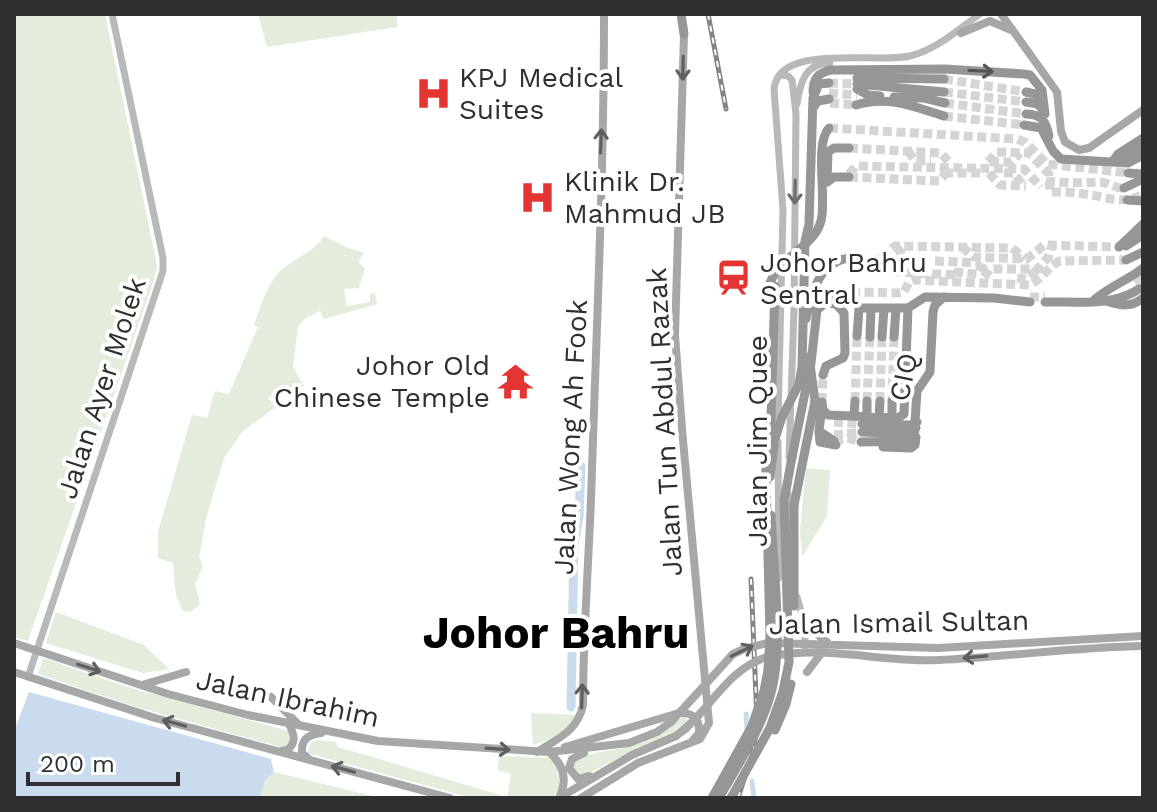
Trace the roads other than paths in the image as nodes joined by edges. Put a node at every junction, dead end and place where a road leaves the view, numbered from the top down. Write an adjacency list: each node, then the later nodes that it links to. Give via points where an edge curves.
1 (118, 14): 6 (main road)
2 (604, 14): 100 (main road, Jalan Wong Ah Fook, one-way to 2, via 573,728 583,705)
3 (681, 14): 9 (highway, Jalan Tun Abdul Razak)
4 (982, 14): 8 (main road); 10 (main road, via 910,56)
5 (1001, 14): 7 (main road)
6 (113, 18): 85 (main road, Jalan Ayer Molek, via 163,271)
7 (1015, 32): 8 (main road, via 990,21); 19 (main road, via 1057,92 1061,131 1068,145 1084,150)
8 (961, 33): 11 (main road, via 908,60 823,63)
9 (684, 34): 97 (main road, Jalan Tun Abdul Razak, one-way to 97, via 675,335 709,717 705,735)
10 (807, 59): 11 (main road, via 804,65); 12 (main road)
11 (809, 69): 20 (main road)
12 (781, 75): 20 (main road, via 792,80); 74 (main road, Jalan Jim Quee, via 774,87 783,210)
13 (944, 79): 15 (highway)
14 (829, 90): 18 (highway, via 819,105); 18 (highway, via 819,90); 18 (highway, via 819,79)
15 (860, 93): 16 (highway); 22 (highway)
16 (944, 98)
17 (1043, 101): 18 (highway, one-way to 17, via 813,82 831,70 1030,75 1042,90); 23 (highway); 23 (highway, via 1039,95 1026,97 1038,104)
18 (812, 104): 73 (highway, bridge, via 802,367 775,439)
19 (1143, 112)
20 (796, 114): 74 (main road, Jalan Jim Quee, one-way to 74)
21 (1026, 114): 23 (highway)
22 (944, 116)
23 (1046, 119): 27 (highway)
24 (1024, 125): 27 (highway, via 1041,128)
25 (829, 128): 107 (highway, bridge, via 824,134 820,225 774,273 768,294 768,670 752,726)
26 (1143, 138): 31 (highway)
27 (1049, 140): 31 (highway, via 1061,159)
28 (1143, 147): 31 (highway)
29 (849, 150): 35 (highway, via 830,149)
30 (1143, 155): 31 (highway, via 1128,163)
31 (1113, 161)
32 (1128, 173): 34 (highway)
33 (849, 175): 35 (highway)
34 (1143, 178): 36 (highway)
35 (828, 181): 73 (highway, bridge, via 825,227 784,268 775,286)
36 (1124, 188)
37 (1127, 200): 38 (highway)
38 (1143, 201)
39 (1140, 230): 40 (highway, via 1129,246 1119,247 1134,248)
40 (1143, 244)
41 (1143, 254): 43 (highway)
42 (857, 260): 74 (highway, bridge, via 841,258 830,266 816,284 804,327 809,402)
43 (1126, 260)
44 (1143, 268): 52 (highway)
45 (1140, 291): 52 (highway, via 1126,302)
46 (849, 292): 110 (highway, bridge, via 823,300 813,315 809,357 815,401 794,505 795,639 789,693)
47 (944, 297): 48 (highway, CIQ); 56 (highway, CIQ, via 925,297); 70 (highway, CIQ, via 933,312 930,372 917,391)
48 (994, 298): 49 (highway, CIQ); 51 (highway, via 1023,306 1060,307)
49 (1030, 300)
50 (1045, 300): 51 (highway)
51 (1071, 301): 52 (highway)
52 (1093, 301)
53 (871, 308): 54 (highway, CIQ); 57 (highway, CIQ, via 859,308); 58 (highway, CIQ)
54 (884, 308): 55 (highway, CIQ); 59 (highway, CIQ)
55 (896, 308): 56 (highway, CIQ); 60 (highway, CIQ)
56 (908, 308): 68 (highway, CIQ, via 906,408 902,416)
57 (857, 336)
58 (870, 337)
59 (882, 337)
60 (894, 337)
61 (823, 375): 74 (highway, bridge, via 826,366 845,353 844,313 836,304 817,310 784,501)
62 (855, 401): 71 (highway, CIQ)
63 (867, 401): 71 (highway, CIQ)
64 (880, 401): 67 (highway, CIQ)
65 (892, 401): 68 (highway, CIQ)
66 (821, 416): 69 (highway); 71 (highway, CIQ, via 823,412); 72 (highway)
67 (879, 418): 68 (highway, CIQ); 71 (highway, CIQ)
68 (892, 418)
69 (834, 422)
70 (916, 428): 71 (highway, CIQ); 71 (highway, CIQ, via 910,441)
71 (862, 430)
72 (835, 440)
73 (770, 477): 108 (highway, bridge, via 775,671 755,734)
74 (785, 536): 75 (main road, Jalan Jim Quee); 76 (main road, Jalan Jim Quee); 109 (highway, bridge, via 789,648 783,691 770,728)
75 (780, 608): 76 (main road, via 790,617); 78 (main road, Jalan Jim Quee)
76 (800, 609): 77 (main road, Jalan Jim Quee)
77 (805, 625): 80 (main road, Jalan Jim Quee); 83 (main road)
78 (780, 630): 82 (main road)
79 (1143, 636): 83 (main road, Jalan Ismail Sultan, via 938,648)
80 (805, 642): 82 (main road, Jalan Ismail Sultan); 83 (main road, Jalan Ismail Sultan); 86 (main road, Jalan Jim Quee)
81 (14, 643): 85 (main road)
82 (773, 643): 86 (main road); 98 (main road, Jalan Ismail Sultan, one-way to 82, bridge, via 638,740 671,722 733,654)
83 (830, 644)
84 (1143, 646): 87 (main road, Jalan Ismail Sultan, one-way to 87, via 937,660)
85 (37, 651): 91 (main road, Jalan Ayer Molek); 92 (main road, Jalan Ibrahim, one-way to 92)
86 (802, 654): 87 (main road, Jalan Ismail Sultan); 103 (main road, Jalan Ismail Sultan, bridge, via 767,657 739,671 691,726)
87 (821, 654): 90 (main road)
88 (14, 672): 91 (main road)
89 (186, 672): 92 (main road)
90 (807, 672)
91 (28, 677): 99 (main road, one-way to 91)
92 (141, 685): 94 (main road, Jalan Ibrahim)
93 (271, 697): 95 (main road)
94 (289, 724): 95 (main road, Jalan Ibrahim); 99 (main road, via 293,744)
95 (300, 726): 96 (main road, Jalan Ibrahim)
96 (330, 732): 100 (main road, Jalan Ibrahim, one-way to 100, via 378,741); 102 (main road, via 304,740 302,753)
97 (685, 746): 101 (main road, via 699,726 693,715 684,713); 106 (main road, Jalan Tun Abdul Razak, via 638,763)
98 (601, 748): 101 (main road, Jalan Ismail Sultan); 103 (main road, via 572,759 570,772 582,779)
99 (276, 751): 102 (main road)
100 (537, 752): 101 (main road, Jalan Ibrahim)
101 (551, 752): 105 (main road, via 564,777)
102 (312, 761): 104 (main road, one-way to 102)
103 (612, 766): 105 (main road, Jalan Ismail Sultan)
104 (450, 798)
105 (559, 798)
106 (581, 798)
107 (712, 798)
108 (719, 798)
109 (731, 798)
110 (737, 798)

